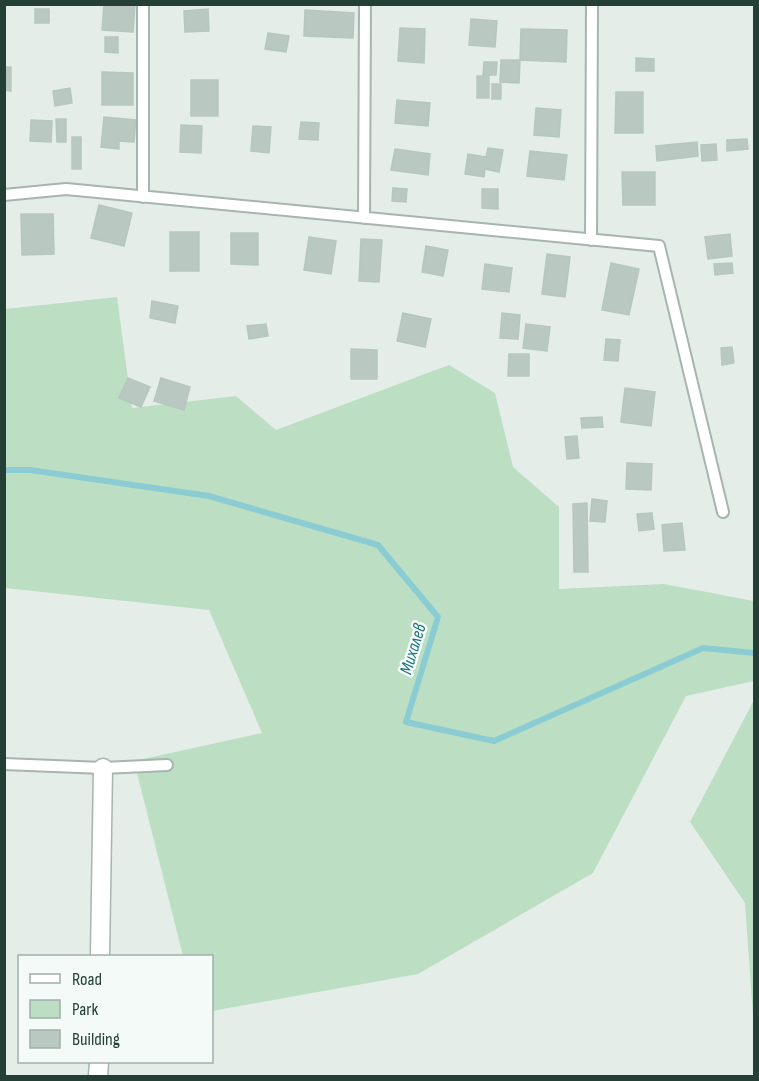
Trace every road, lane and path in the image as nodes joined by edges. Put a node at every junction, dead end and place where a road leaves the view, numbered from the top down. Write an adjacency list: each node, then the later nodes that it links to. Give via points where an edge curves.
1 (143, 4): 5 (lane)
2 (365, 4): 6 (lane)
3 (592, 4): 7 (lane)
4 (4, 195): 5 (lane, via 66,189)
5 (143, 197): 6 (lane)
6 (364, 218): 7 (lane)
7 (591, 240): 8 (lane, via 659,246)
8 (723, 512)
9 (4, 764): 11 (lane)
10 (167, 765): 11 (lane)
11 (103, 768): 12 (street)
12 (100, 955)

